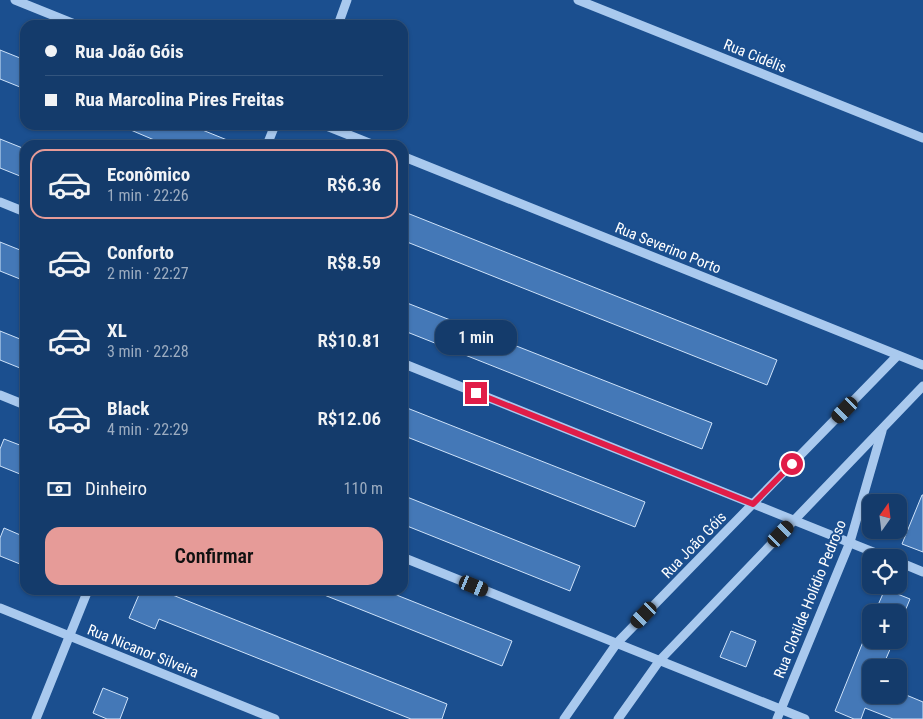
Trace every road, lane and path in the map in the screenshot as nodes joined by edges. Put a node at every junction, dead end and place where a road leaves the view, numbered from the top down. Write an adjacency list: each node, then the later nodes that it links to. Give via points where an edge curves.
1 (14, 0): 4 (street)
2 (347, 0): 5 (street)
3 (578, 0): 7 (street, Rua Cidélis)
4 (64, 20)
5 (340, 20)
6 (336, 130): 8 (street)
7 (923, 138)
8 (362, 140)
9 (408, 158): 12 (street, Rua Severino Porto)
10 (0, 202): 11 (street)
11 (20, 210)
12 (897, 356): 14 (street, Rua Severino Porto); 19 (street, Rua João Góis)
13 (408, 365): 19 (street)
14 (923, 365)
15 (923, 386): 18 (street, Rua Clotilde Holídio Pedroso)
16 (0, 395): 17 (street)
17 (20, 403)
18 (883, 428): 20 (street); 21 (street, Rua Clotilde Holídio Pedroso)
19 (753, 504): 20 (street); 29 (street, Rua João Góis)
20 (794, 520): 21 (street); 30 (street)
21 (850, 542): 22 (street); 31 (street, Rua Clotilde Holídio Pedroso)
22 (867, 549)
23 (408, 559): 29 (street)
24 (907, 565): 25 (street)
25 (923, 572)
26 (86, 595): 28 (street)
27 (0, 608): 28 (street, Rua Nicanor Silveira)
28 (70, 636): 32 (street); 33 (street, Rua Nicanor Silveira)
29 (617, 643): 30 (street); 34 (street, Rua João Góis)
30 (660, 660): 31 (street); 35 (street)
31 (781, 709): 36 (street, Rua Clotilde Holídio Pedroso); 37 (street)
32 (36, 719)
33 (275, 719)
34 (564, 719)
35 (618, 719)
36 (777, 719)
37 (805, 719)

